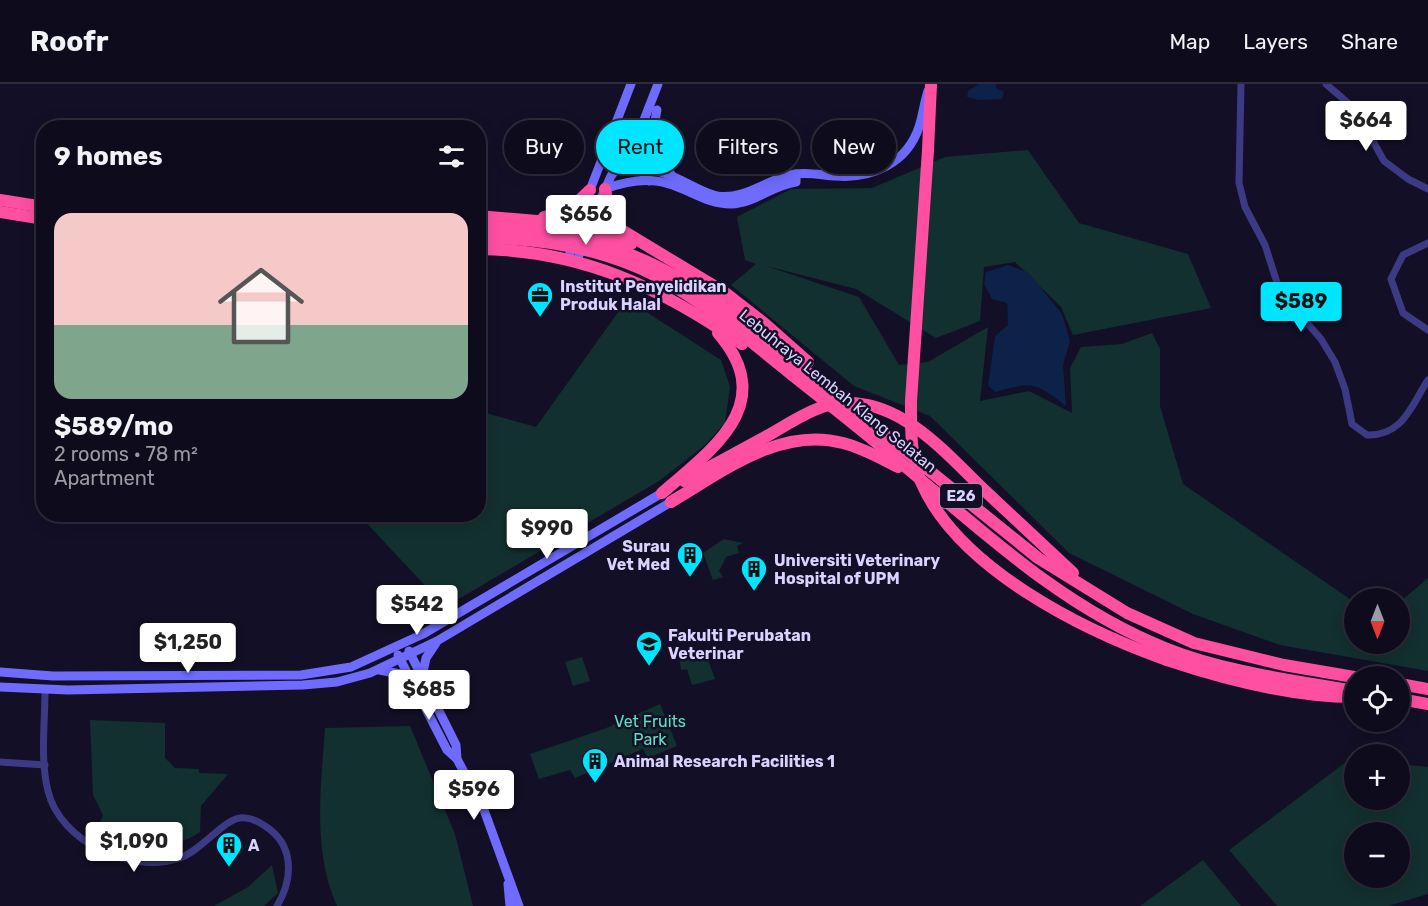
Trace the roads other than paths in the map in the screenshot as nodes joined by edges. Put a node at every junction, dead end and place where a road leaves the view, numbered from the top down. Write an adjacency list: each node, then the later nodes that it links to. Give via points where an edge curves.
1 (631, 84): 14 (main road)
2 (658, 84): 6 (main road)
3 (930, 84): 15 (main road, via 912,142 882,169 856,176 796,178 727,197); 53 (highway, bridge, via 911,440 920,481 947,527 988,566 1098,633 1167,660 1233,679)
4 (1241, 84): 33 (street, via 1239,183 1245,207 1265,245 1280,292 1321,339 1335,362 1352,424 1367,435 1388,433 1406,418)
5 (1326, 84): 13 (street, via 1355,109 1384,160)
6 (653, 110): 7 (main road); 10 (main road, via 653,150); 12 (main road)
7 (651, 120)
8 (646, 174): 11 (main road)
9 (667, 174): 10 (main road)
10 (675, 178): 15 (main road)
11 (649, 181): 12 (main road, via 625,182); 15 (main road, via 669,183)
12 (605, 189): 23 (main road); 28 (highway, via 612,220 618,228)
13 (1428, 189)
14 (590, 190): 21 (highway, via 568,211); 23 (main road)
15 (704, 196)
16 (0, 200): 17 (highway)
17 (36, 206)
18 (0, 212): 20 (highway)
19 (486, 216): 21 (highway)
20 (36, 218)
21 (531, 219): 23 (highway)
22 (486, 227): 29 (highway, Lebuhraya Lembah Klang Selatan / E26, bridge, via 559,232 600,242 687,280)
23 (583, 227): 27 (main road); 28 (highway)
24 (486, 239): 29 (highway, Lebuhraya Lembah Klang Selatan / E26, bridge, via 557,244 606,257 645,272)
25 (1428, 243): 31 (street, via 1403,255 1391,279 1403,313)
26 (486, 250): 27 (highway)
27 (573, 260): 30 (highway, via 634,280)
28 (674, 260): 34 (highway, via 765,324 809,363)
29 (727, 315): 32 (highway, Lebuhraya Lembah Klang Selatan / E26); 34 (highway, Lebuhraya Lembah Klang Selatan / E26)
30 (706, 319): 32 (highway); 36 (highway, via 739,363 741,405 723,438)
31 (1428, 330)
32 (774, 363): 35 (highway, Lebuhraya Lembah Klang Selatan / E26)
33 (1428, 380)
34 (830, 388): 37 (highway, Lebuhraya Lembah Klang Selatan / E26, via 1038,558)
35 (913, 473): 36 (highway, via 861,448 814,440 785,443 753,454); 51 (highway, Lebuhraya Lembah Klang Selatan / E26, via 1036,576 1099,616 1163,647 1230,669)
36 (666, 498): 37 (highway, bridge, via 823,407 861,403 890,412 919,429); 38 (main road); 39 (main road)
37 (1098, 596): 45 (highway, Lebuhraya Lembah Klang Selatan / E26, via 1163,632 1194,643)
38 (437, 641): 41 (main road); 46 (main road, via 426,658)
39 (405, 644): 40 (main road); 41 (main road)
40 (394, 649): 42 (main road); 44 (main road, via 351,667 301,675 53,676)
41 (411, 655): 42 (main road); 46 (main road)
42 (400, 660): 43 (main road); 47 (main road)
43 (379, 670): 47 (main road, via 402,674); 52 (main road, via 345,680 303,685)
44 (0, 672)
45 (1344, 675)
46 (422, 678): 56 (main road, via 456,745)
47 (412, 683): 56 (main road, via 447,750)
48 (1410, 685): 50 (highway)
49 (0, 687): 52 (main road)
50 (1428, 688)
51 (1344, 689)
52 (45, 691): 58 (street)
53 (1344, 697)
54 (1410, 701): 55 (highway)
55 (1428, 704)
56 (458, 759): 59 (main road, via 484,810)
57 (0, 762): 58 (street)
58 (45, 765): 60 (street, via 48,792 58,814 101,851 124,859 153,862 181,858 202,847 231,820 241,818 268,828 285,847 289,858 287,883)
59 (507, 875): 61 (main road); 62 (main road)
60 (277, 906)
61 (510, 906)
62 (519, 906)

